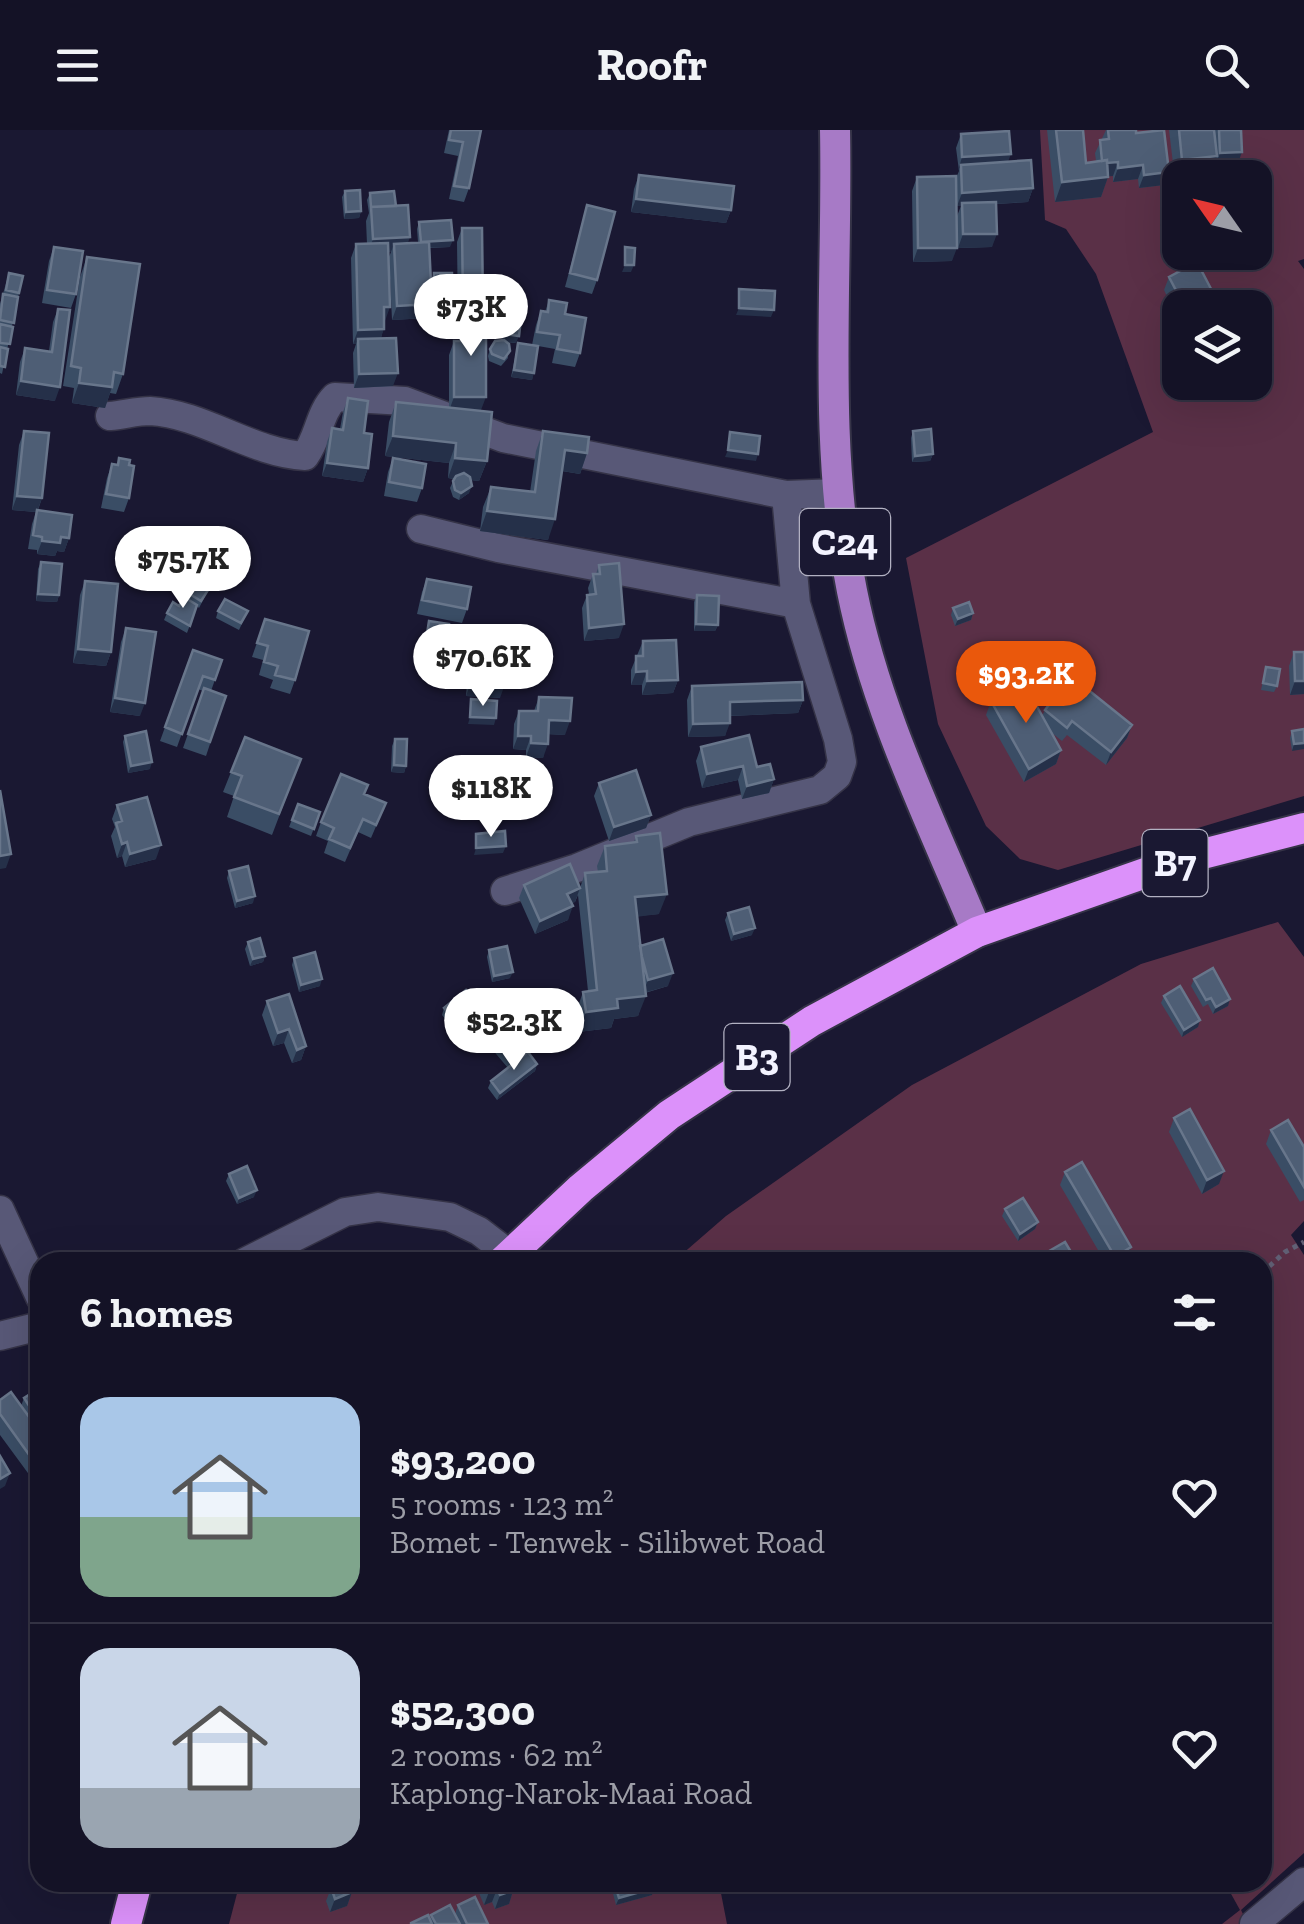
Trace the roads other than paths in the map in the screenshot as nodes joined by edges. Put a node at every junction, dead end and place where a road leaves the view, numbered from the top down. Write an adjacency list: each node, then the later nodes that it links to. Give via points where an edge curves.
1 (835, 130): 3 (main road, C24)
2 (110, 416): 4 (street, via 151,411 304,456 335,397 405,400 503,438)
3 (840, 492): 4 (street); 10 (main road, C24, via 852,591 875,679 908,776)
4 (786, 494): 6 (street)
5 (420, 529): 6 (street)
6 (796, 604): 8 (street, via 838,738 838,776 820,790 689,822)
7 (1304, 828): 9 (highway, B7)
8 (505, 890)
9 (1048, 904): 10 (highway, B3)
10 (977, 932): 14 (highway, B3, via 812,1020 668,1115)
11 (0, 1210): 15 (street)
12 (265, 1252): 13 (street, via 345,1212 378,1207 450,1217 479,1231)
13 (499, 1252)
14 (512, 1252)
15 (30, 1275)
16 (30, 1328): 17 (street)
17 (0, 1336)
18 (1304, 1882): 21 (street)
19 (134, 1892): 20 (highway)
20 (126, 1924)
21 (1254, 1924)

